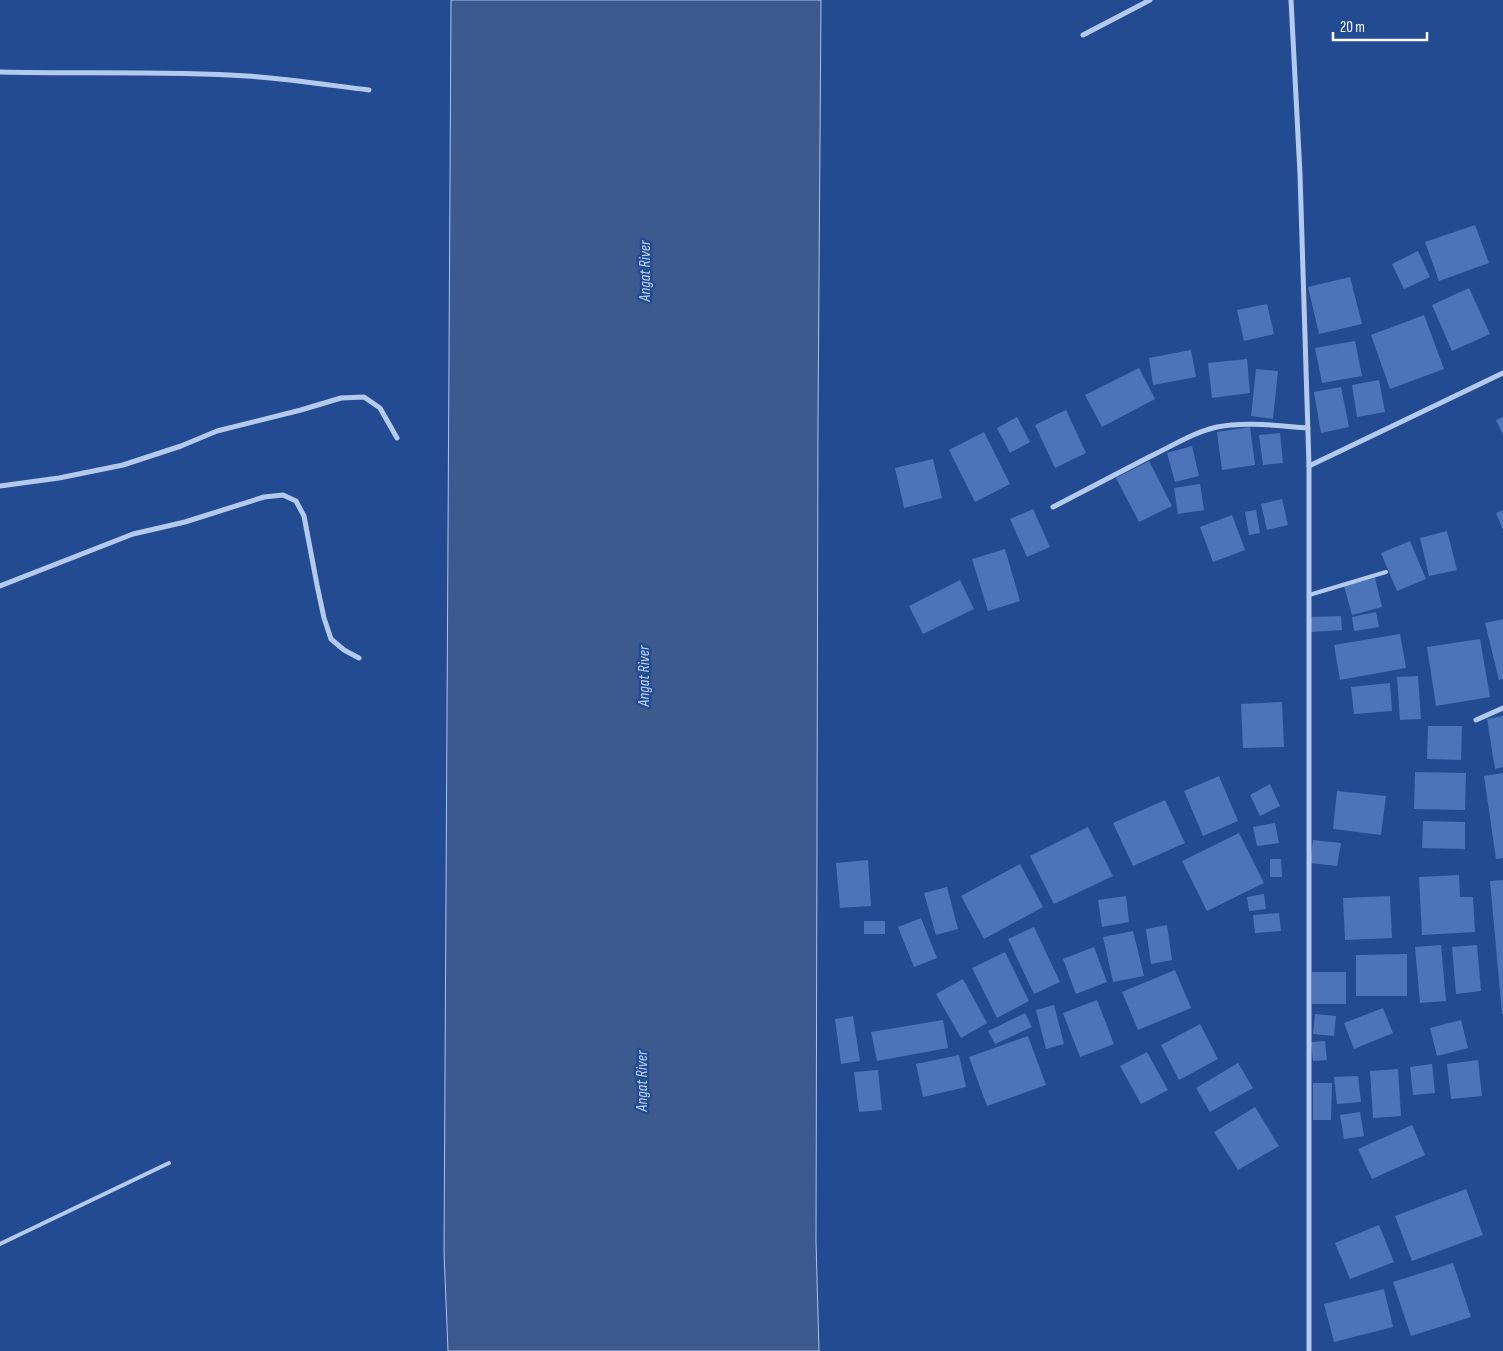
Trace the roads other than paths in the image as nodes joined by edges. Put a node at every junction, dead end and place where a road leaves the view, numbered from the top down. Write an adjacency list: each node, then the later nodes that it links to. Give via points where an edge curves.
1 (1150, 0): 3 (street)
2 (1291, 0): 7 (street)
3 (1083, 35)
4 (0, 72): 5 (street, via 157,72 249,76)
5 (369, 90)
6 (1503, 373): 9 (street)
7 (1308, 428): 9 (street); 11 (street, via 1242,425 1201,432)
8 (397, 438): 10 (street, via 380,408 364,397 341,398 218,432 124,465)
9 (1309, 466): 14 (street)
10 (0, 486)
11 (1053, 507)
12 (1386, 572): 14 (lane)
13 (0, 586): 15 (street, via 133,534 283,494 296,501 304,516 331,639)
14 (1309, 595): 20 (street)
15 (359, 658)
16 (1503, 708): 17 (street)
17 (1476, 720)
18 (169, 1163): 19 (lane)
19 (0, 1244)
20 (1309, 1351)

